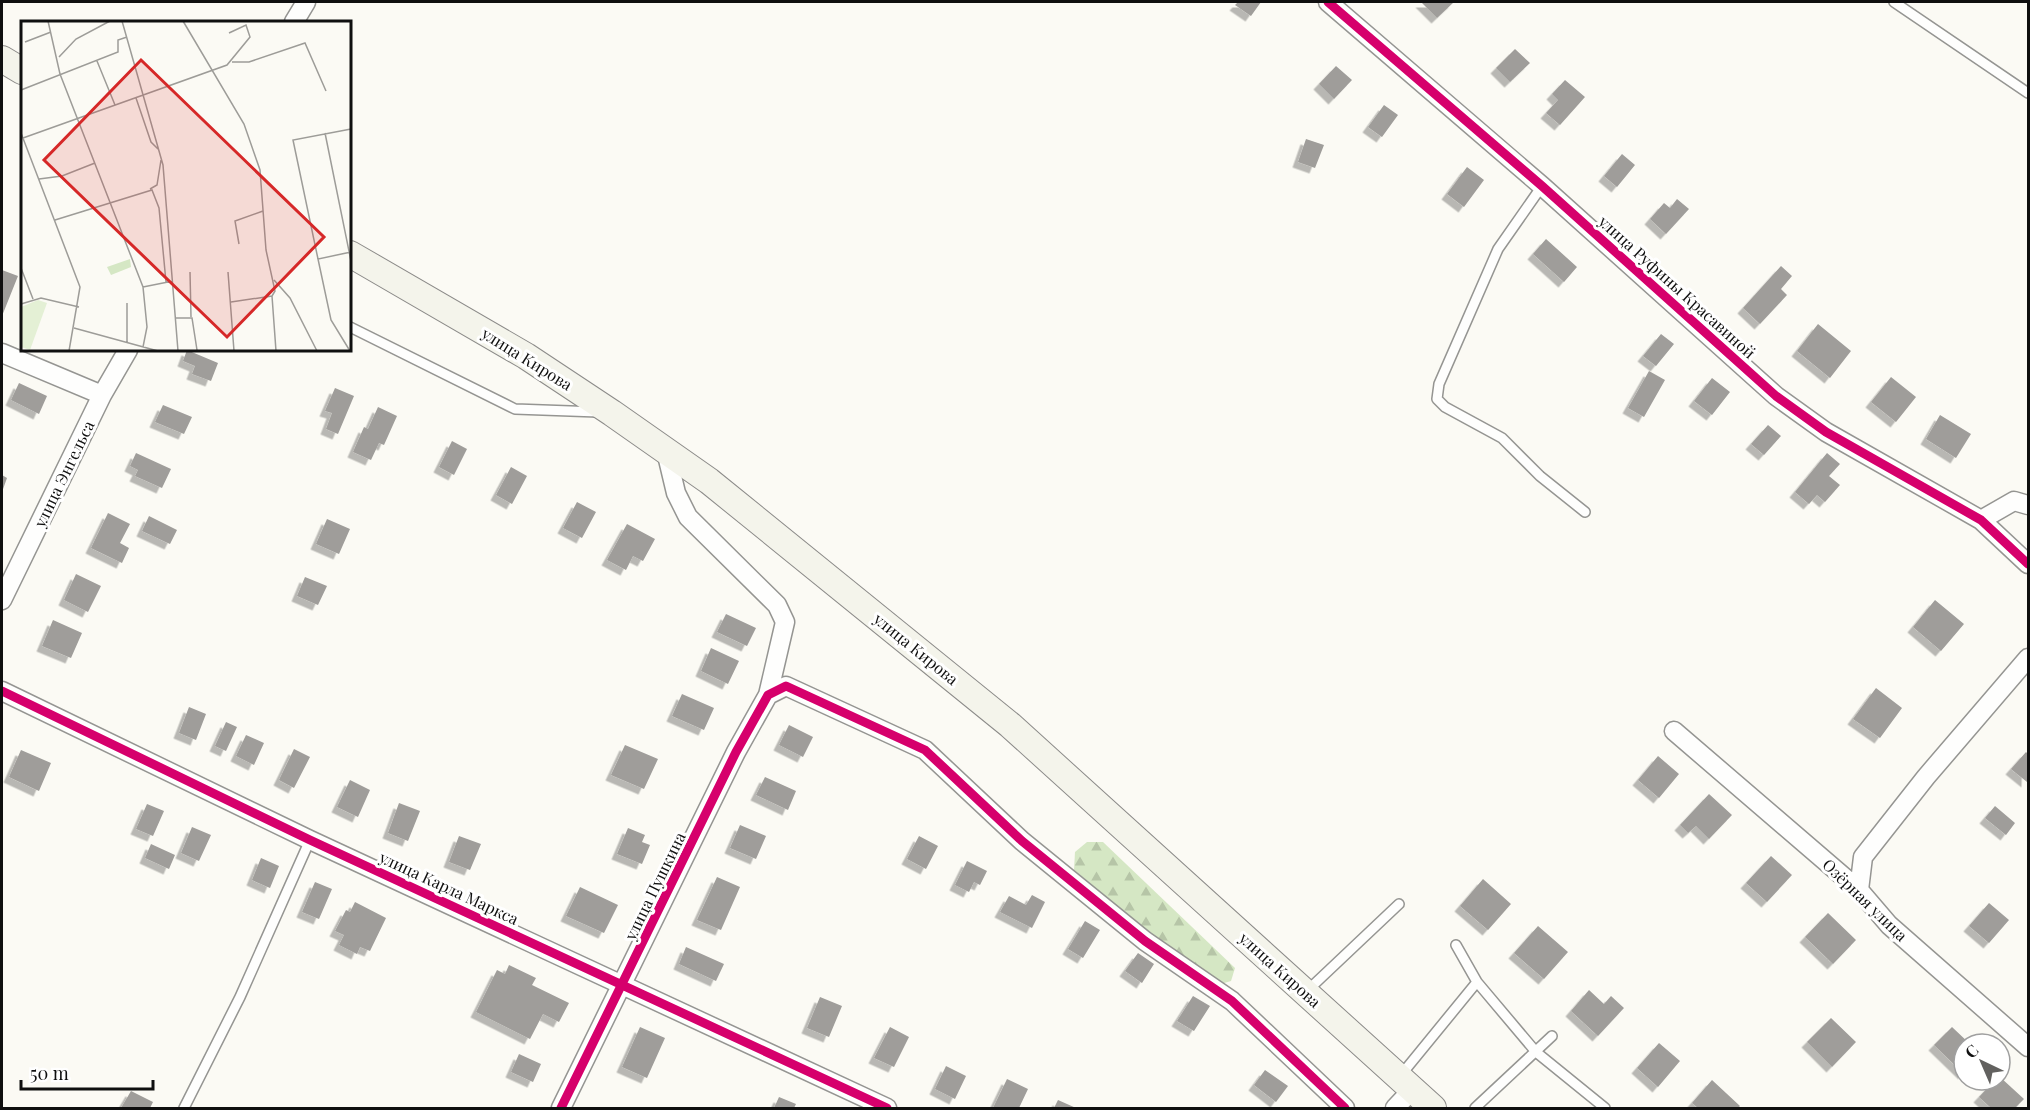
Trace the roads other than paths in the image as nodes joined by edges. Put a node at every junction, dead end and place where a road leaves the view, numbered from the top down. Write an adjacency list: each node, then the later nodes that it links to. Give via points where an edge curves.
1 (306, 2): 4 (street)
2 (1328, 2): 8 (street, улица Руфины Красавиной)
3 (1894, 2): 7 (lane)
4 (295, 21)
5 (2, 59): 6 (main road)
6 (21, 69)
7 (2028, 93)
8 (1542, 186): 17 (lane, via 1498,249 1439,384 1437,399 1502,438 1540,476); 18 (street, улица Руфины Красавиной, via 1776,396 1826,432)
9 (351, 255): 14 (main road, улица Кирова, via 526,356)
10 (351, 327): 14 (lane, via 515,409)
11 (127, 351): 13 (street, улица Энгельса)
12 (2, 353): 13 (street)
13 (102, 395): 20 (street, улица Энгельса)
14 (612, 413): 15 (main road, улица Кирова)
15 (666, 451): 23 (street, улица Пушкина, via 676,493 688,517 777,606 785,622); 31 (main road, улица Кирова, via 709,481 1010,725)
16 (2028, 505): 18 (street, via 2014,501)
17 (1585, 512)
18 (1981, 520): 19 (street, улица Руфины Красавиной)
19 (2028, 564)
20 (2, 600)
21 (2028, 658): 26 (street, via 1863,857)
22 (2, 691): 25 (street, улица Карла Маркса)
23 (768, 695): 30 (street, улица Пушкина, via 736,752); 39 (street, via 786,686 925,750 1022,841 1145,940 1232,1001)
24 (1674, 730): 26 (street, Озёрная улица)
25 (310, 840): 30 (street, улица Карла Маркса); 36 (lane, via 240,997)
26 (1860, 890): 33 (street, Озёрная улица, via 1889,925)
27 (1399, 904): 31 (lane)
28 (1456, 945): 29 (lane)
29 (1477, 982): 34 (lane); 35 (lane)
30 (624, 985): 37 (street, улица Пушкина); 38 (street, улица Карла Маркса)
31 (1305, 993): 35 (main road, улица Кирова)
32 (1552, 1036): 34 (lane)
33 (2028, 1047)
34 (1536, 1052): 41 (lane); 42 (lane)
35 (1402, 1092): 40 (main road, улица Кирова)
36 (184, 1108)
37 (561, 1108)
38 (886, 1108)
39 (1345, 1108)
40 (1433, 1108)
41 (1475, 1108)
42 (1605, 1108)

